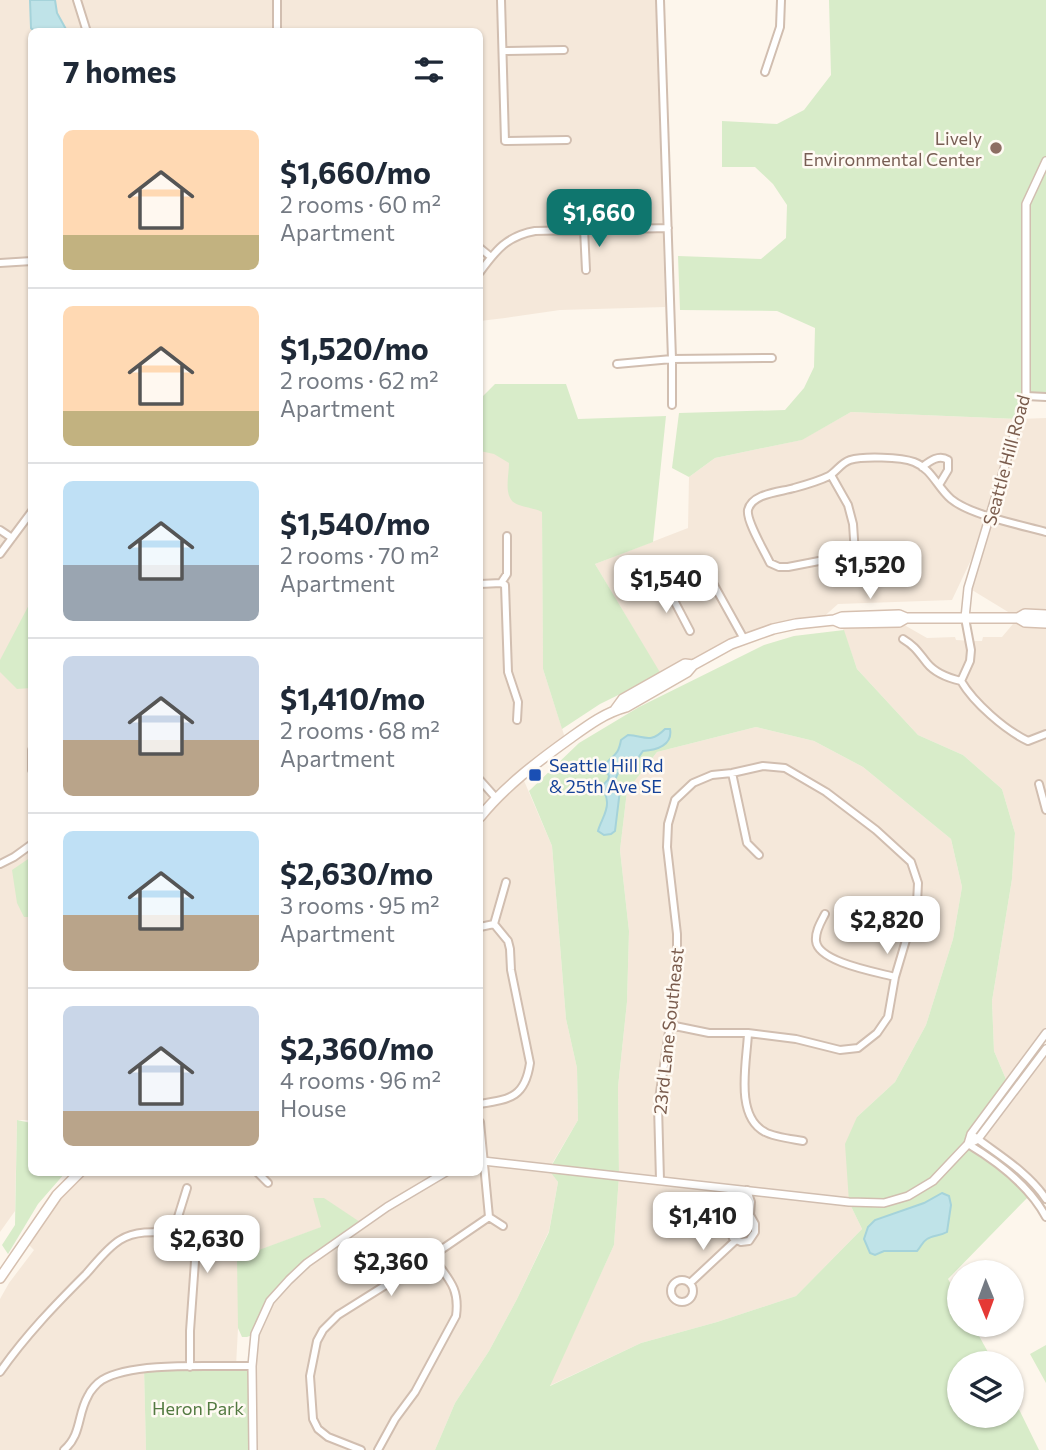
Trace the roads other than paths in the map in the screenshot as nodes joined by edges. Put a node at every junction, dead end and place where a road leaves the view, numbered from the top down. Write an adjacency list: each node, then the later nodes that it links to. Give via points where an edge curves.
1 (77, 0): 6 (street)
2 (277, 0): 7 (street)
3 (501, 0): 9 (street)
4 (660, 0): 13 (street)
5 (781, 0): 10 (street, via 780,27)
6 (86, 28)
7 (277, 28)
8 (564, 50): 9 (street)
9 (503, 51): 11 (street, via 505,141)
10 (765, 72)
11 (567, 140)
12 (1046, 161): 24 (street, Seattle Hill Road, via 1026,204)
13 (668, 228): 14 (street); 22 (street)
14 (584, 229): 16 (street, via 522,233); 20 (street)
15 (483, 250): 16 (street)
16 (491, 257): 19 (street)
17 (28, 261): 18 (street)
18 (0, 263)
19 (483, 268)
20 (586, 270)
21 (772, 358): 22 (street)
22 (672, 359): 23 (street); 26 (street)
23 (617, 364)
24 (1026, 396): 25 (street); 31 (street, Seattle Hill Road)
25 (1046, 397)
26 (671, 405)
27 (922, 467): 28 (street, via 900,458 852,459); 29 (street); 29 (street, via 937,458 948,460)
28 (831, 475): 37 (street, via 848,505); 37 (street, via 760,497 748,509 749,518 770,563 779,567)
29 (939, 485): 31 (street, via 951,499)
30 (28, 516): 35 (street)
31 (991, 517): 33 (street); 42 (street, Seattle Hill Road, via 968,588)
32 (0, 530): 35 (street)
33 (1046, 532)
34 (506, 537): 40 (street)
35 (12, 538): 36 (street)
36 (0, 554)
37 (855, 554): 38 (street)
38 (914, 554)
39 (483, 584): 40 (street)
40 (503, 584): 49 (street, via 508,672 518,702)
41 (1046, 615): 43 (main road)
42 (965, 618): 43 (main road); 46 (main road, via 841,624 834,620 796,624); 48 (street, via 971,650)
43 (1018, 618): 44 (main road)
44 (1046, 623)
45 (690, 631): 46 (street, via 667,587 705,573)
46 (744, 639): 54 (main road, via 594,721)
47 (903, 639): 48 (street, via 937,672)
48 (961, 681): 50 (street, via 1016,736 1028,741)
49 (517, 720)
50 (1046, 734)
51 (732, 773): 58 (street, via 747,843); 64 (street, via 763,766 785,768 826,792 911,862 918,883 917,903); 65 (street, 23rd Lane Southeast, via 693,783 675,800 668,824 677,934)
52 (483, 783): 54 (street)
53 (1039, 784): 55 (street)
54 (496, 798): 56 (main road)
55 (1046, 810)
56 (483, 813)
57 (28, 847): 59 (street)
58 (759, 855)
59 (0, 864)
60 (506, 882): 62 (street)
61 (825, 914): 64 (street, via 816,943 822,953)
62 (494, 925): 63 (street); 69 (street, via 508,941 530,1063 523,1088 514,1097)
63 (483, 927)
64 (895, 977): 67 (street, via 888,1017 858,1048 840,1051)
65 (670, 1025): 67 (street, via 709,1033); 78 (street, 23rd Lane Southeast, via 658,1106)
66 (1046, 1032): 70 (street)
67 (748, 1033): 71 (street, via 744,1098 748,1115 765,1133)
68 (1046, 1049): 70 (street)
69 (483, 1103)
70 (974, 1137): 72 (street); 82 (street, via 1022,1173)
71 (803, 1141)
72 (968, 1144): 81 (street, via 933,1181 884,1203); 84 (street, via 1019,1181)
73 (483, 1162): 78 (street)
74 (76, 1176): 89 (main road, via 57,1195)
75 (261, 1176): 79 (street)
76 (439, 1176): 91 (street, via 387,1207 289,1280 270,1301 255,1334)
77 (483, 1176): 83 (street)
78 (660, 1180): 81 (street)
79 (268, 1183)
80 (187, 1188): 86 (street)
81 (747, 1191): 87 (street, via 730,1228); 87 (street, via 755,1232 746,1242)
82 (1046, 1199)
83 (489, 1217): 85 (street); 88 (street)
84 (1046, 1217)
85 (503, 1226)
86 (173, 1233): 92 (street, via 190,1247 195,1261); 93 (street, via 138,1233 121,1239 47,1314)
87 (736, 1240): 90 (street)
88 (432, 1256): 96 (street, via 338,1315 317,1341 310,1376 313,1419 328,1437); 97 (street, via 456,1290 456,1316)
89 (0, 1278)
90 (690, 1283)
91 (253, 1366): 92 (street); 95 (street)
92 (190, 1367): 94 (street, via 144,1368 101,1381 88,1396 77,1433)
93 (0, 1372)
94 (64, 1450)
95 (253, 1450)
96 (361, 1450)
97 (378, 1450)

